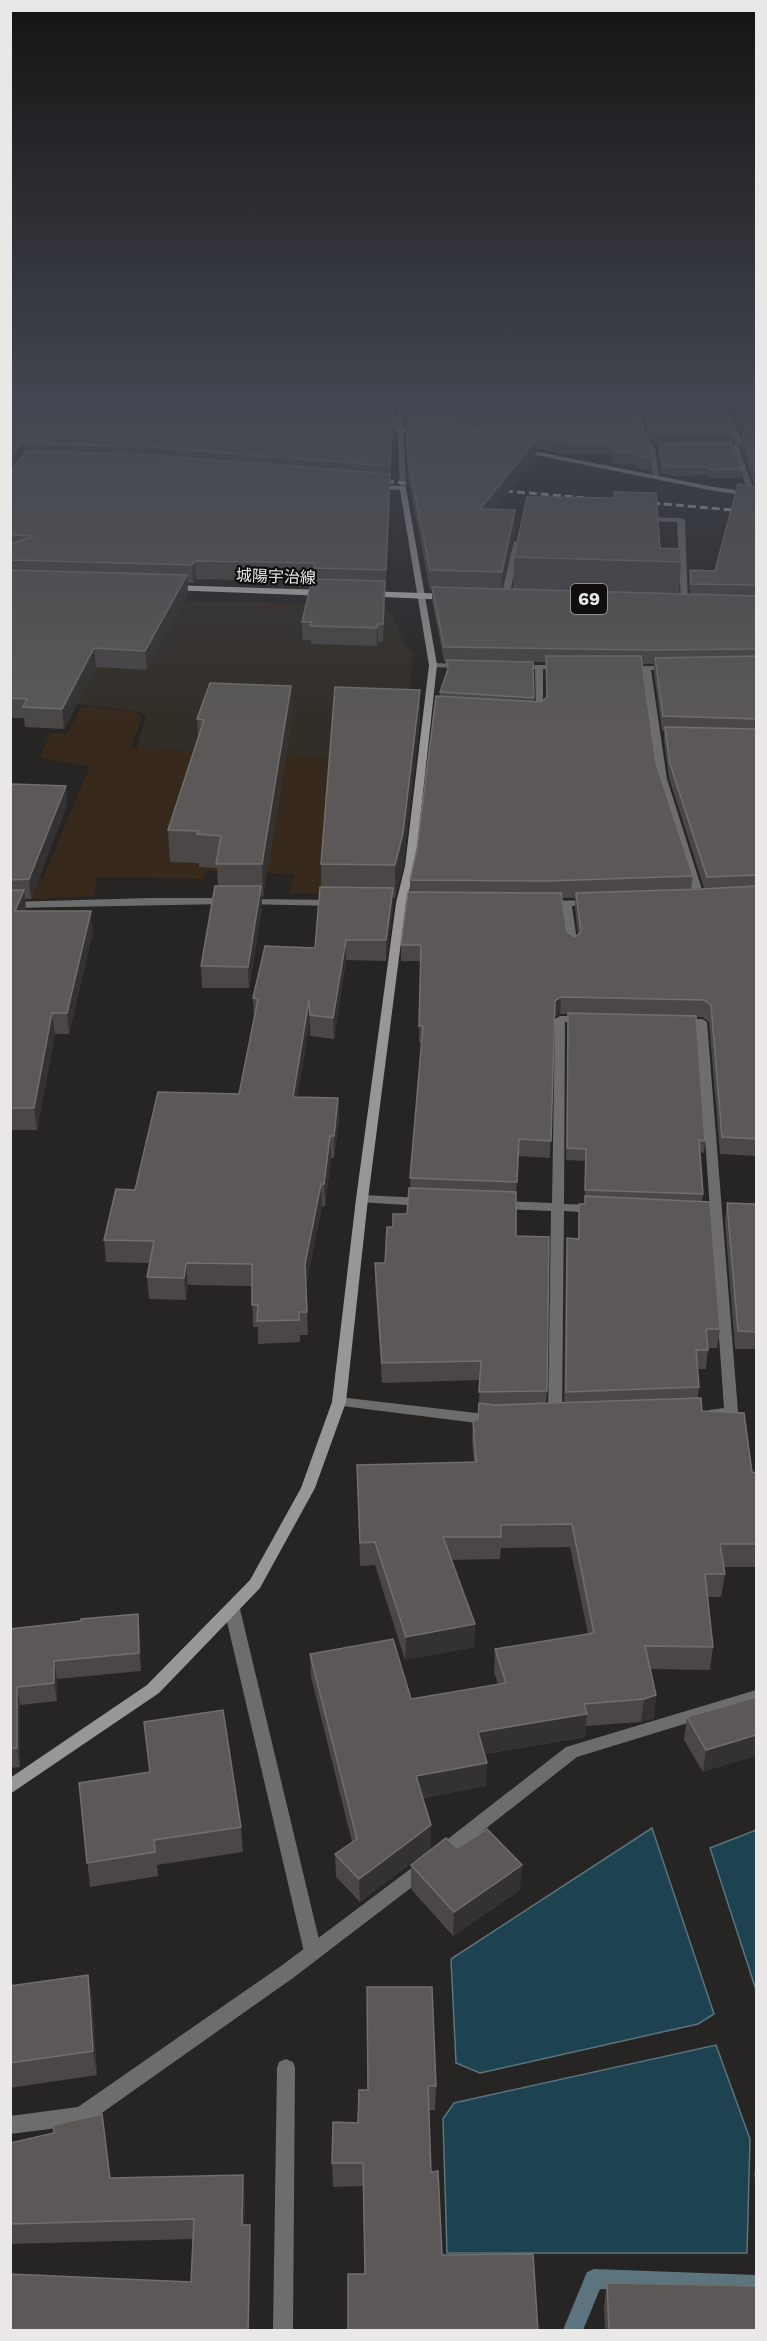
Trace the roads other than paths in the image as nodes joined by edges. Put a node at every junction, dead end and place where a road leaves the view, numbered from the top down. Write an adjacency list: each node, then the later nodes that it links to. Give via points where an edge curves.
1 (406, 507): 7 (street)
2 (639, 519): 13 (street, via 681,520)
3 (519, 536): 10 (street)
4 (159, 588): 5 (main road, 城陽宇治線)
5 (338, 594)
6 (350, 594): 7 (main road)
7 (422, 596): 8 (main road); 15 (street)
8 (457, 597)
9 (493, 597): 10 (main road)
10 (505, 597): 11 (main road)
11 (516, 597)
12 (674, 602): 13 (main road)
13 (685, 602): 14 (main road)
14 (697, 602)
15 (433, 665): 16 (street); 35 (street, via 435,707 410,866 400,903)
16 (468, 666)
17 (504, 666): 18 (street)
18 (539, 667): 19 (street); 23 (street, via 540,713)
19 (575, 667)
20 (678, 667): 22 (street)
21 (622, 668): 22 (street)
22 (646, 668): 24 (street)
23 (529, 713)
24 (656, 736): 25 (street); 26 (street, via 662,779 695,900)
25 (667, 736)
26 (711, 899)
27 (341, 903): 31 (street, via 149,900)
28 (600, 903): 30 (street)
29 (535, 904): 30 (street)
30 (567, 904): 32 (street)
31 (10, 905)
32 (573, 948)
33 (596, 1020): 38 (street, via 560,1019)
34 (667, 1021): 41 (street, via 702,1022 710,1213 731,1412)
35 (362, 1199): 36 (street); 40 (street)
36 (431, 1202)
37 (489, 1204): 38 (street)
38 (558, 1207): 39 (street); 42 (street)
39 (603, 1209)
40 (339, 1402): 43 (street); 44 (street, via 308,1488 255,1584)
41 (696, 1413)
42 (555, 1419)
43 (503, 1420)
44 (232, 1609): 46 (street, via 153,1689); 47 (street)
45 (756, 1696): 47 (street, via 572,1752)
46 (10, 1787)
47 (313, 1952): 49 (street, via 82,2116)
48 (286, 2068): 50 (street)
49 (10, 2125)
50 (283, 2331)

